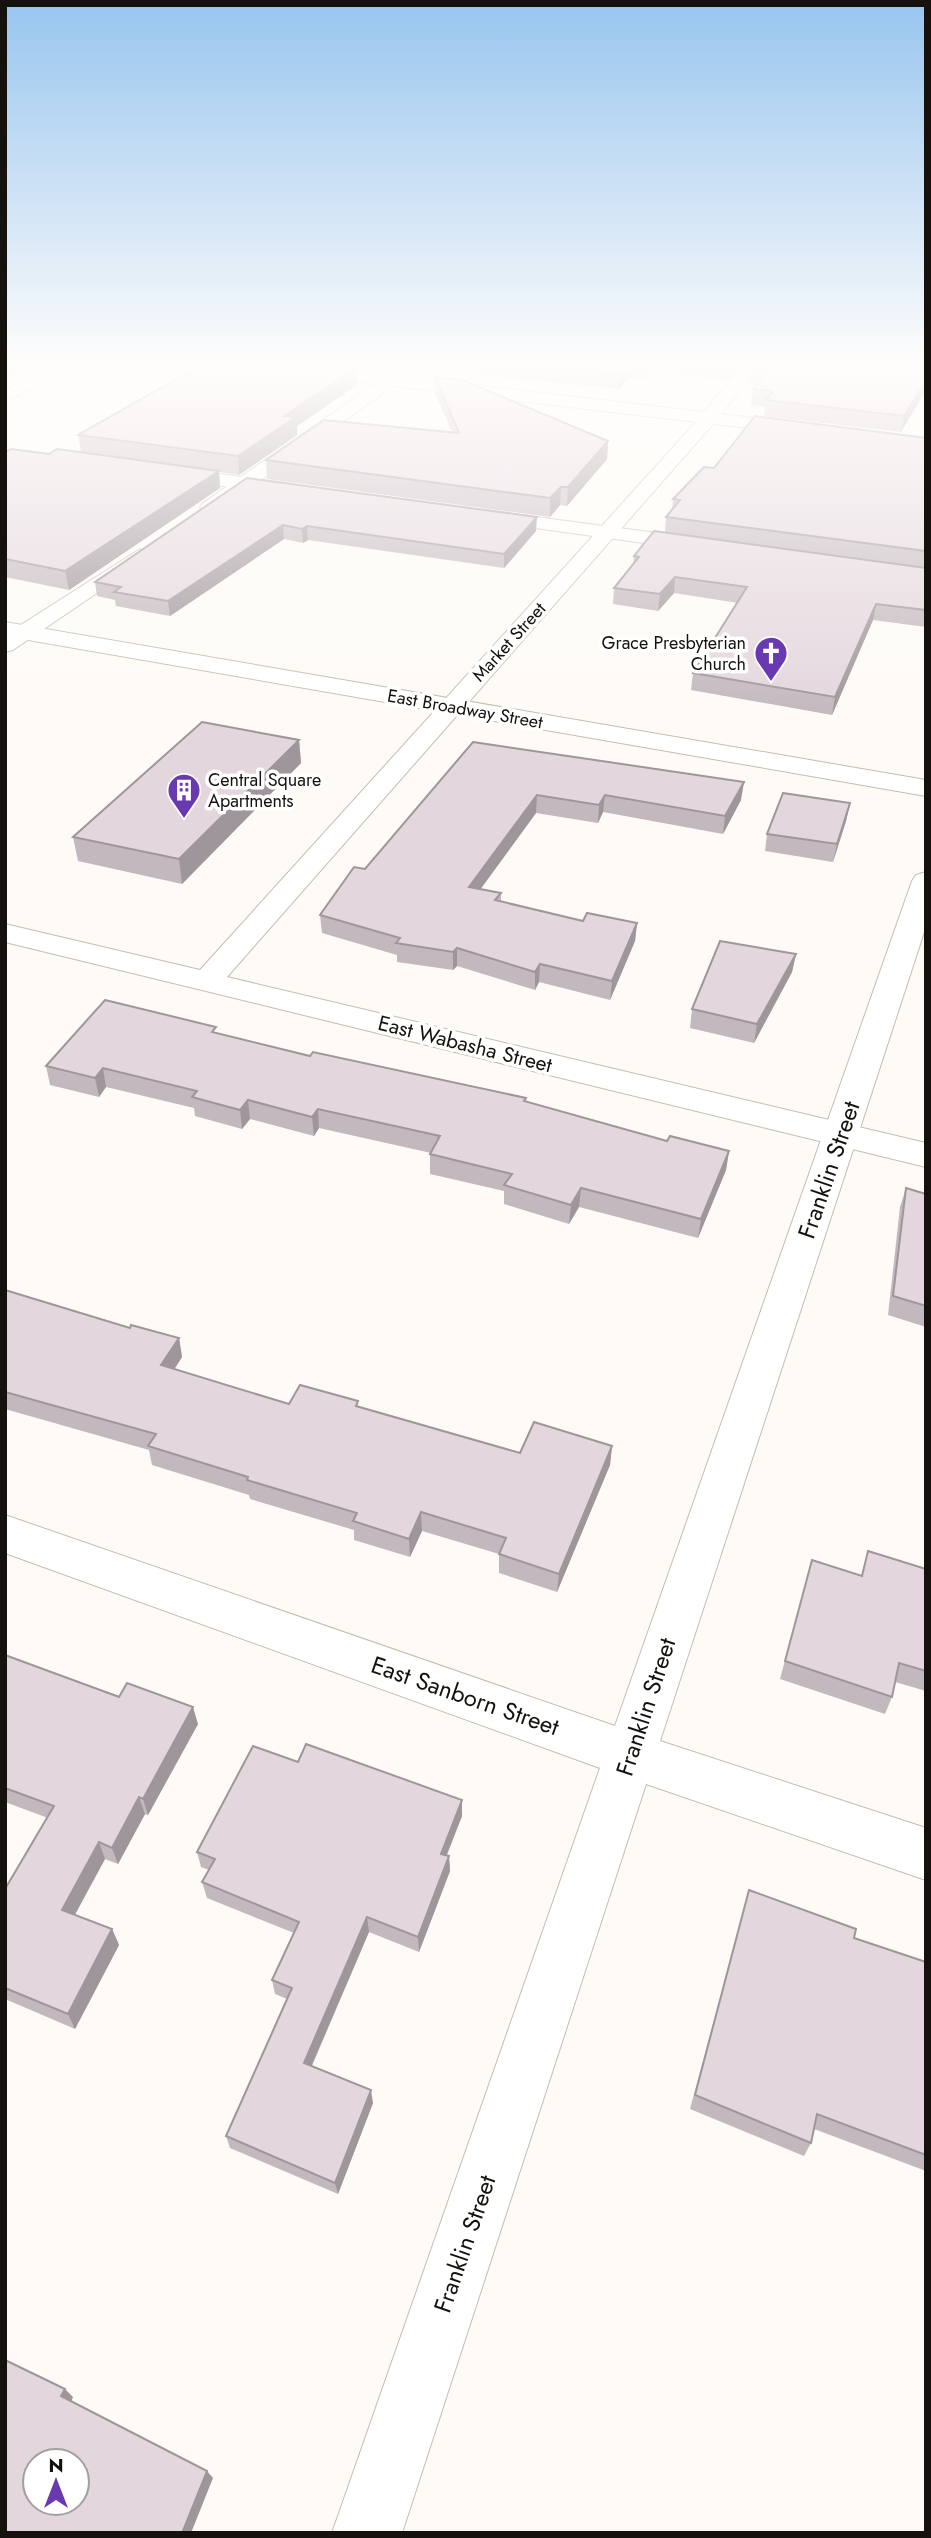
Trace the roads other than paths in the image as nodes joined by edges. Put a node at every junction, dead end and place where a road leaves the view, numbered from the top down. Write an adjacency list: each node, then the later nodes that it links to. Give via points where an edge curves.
1 (227, 481): 4 (street)
2 (248, 481): 4 (street)
3 (651, 481): 8 (street, Market Street)
4 (244, 484): 5 (street); 7 (street)
5 (309, 492)
6 (470, 514): 8 (street)
7 (192, 520)
8 (605, 532): 10 (street); 12 (street, Market Street)
9 (161, 542): 11 (street)
10 (719, 548)
11 (11, 635): 12 (street, East Broadway Street)
12 (452, 706): 13 (street, East Broadway Street); 16 (street, Market Street)
13 (926, 788)
14 (926, 881): 17 (street, Franklin Street)
15 (5, 933): 16 (street, East Wabasha Street)
16 (207, 981): 17 (street, East Wabasha Street)
17 (841, 1136): 18 (street, East Wabasha Street); 20 (street, Franklin Street)
18 (926, 1155)
19 (5, 1534): 20 (street, East Sanborn Street)
20 (631, 1755): 21 (street, East Sanborn Street); 22 (street, Franklin Street)
21 (926, 1854)
22 (367, 2533)

